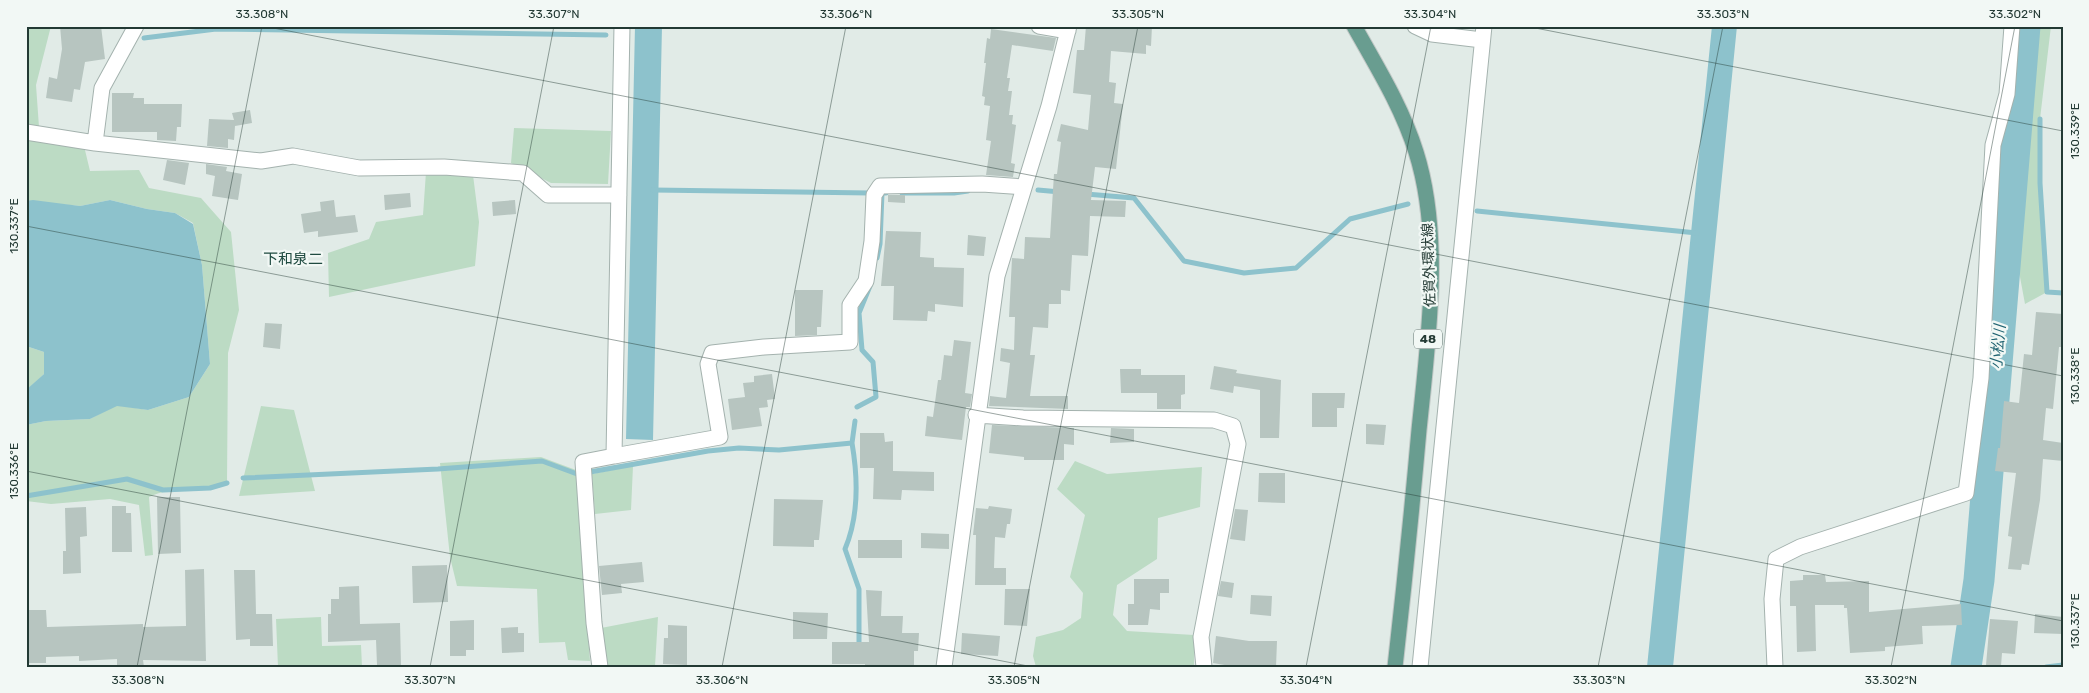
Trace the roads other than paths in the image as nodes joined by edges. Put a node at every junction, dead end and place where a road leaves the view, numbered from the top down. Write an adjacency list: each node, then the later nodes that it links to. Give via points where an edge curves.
1 (136, 26): 10 (street, via 102,88)
2 (622, 26): 12 (street)
3 (1039, 26): 7 (street)
4 (1354, 26): 18 (main road, 佐賀外環状線 / 48, via 1392,93 1416,152 1426,200 1431,252 1430,317)
5 (1415, 26): 8 (street, via 1432,34)
6 (2012, 26): 20 (street, via 2007,94 1994,145 1981,378 1966,493 1800,547 1776,559 1772,599)
7 (1068, 29): 11 (street)
8 (1483, 33): 19 (street)
9 (26, 132): 10 (street)
10 (95, 142): 12 (street, via 261,161 294,156 359,168 444,167 523,173 548,195)
11 (1024, 187): 13 (street, via 997,276); 14 (street, via 982,184 880,186 874,195 866,281 850,305 850,342 712,353 708,364 720,437)
12 (619, 195): 14 (street)
13 (976, 415): 16 (street); 17 (street, via 1214,420 1232,426 1238,444 1201,637)
14 (614, 456): 15 (street, via 583,462)
15 (600, 667)
16 (944, 667)
17 (1204, 667)
18 (1395, 667)
19 (1420, 667)
20 (1775, 667)

